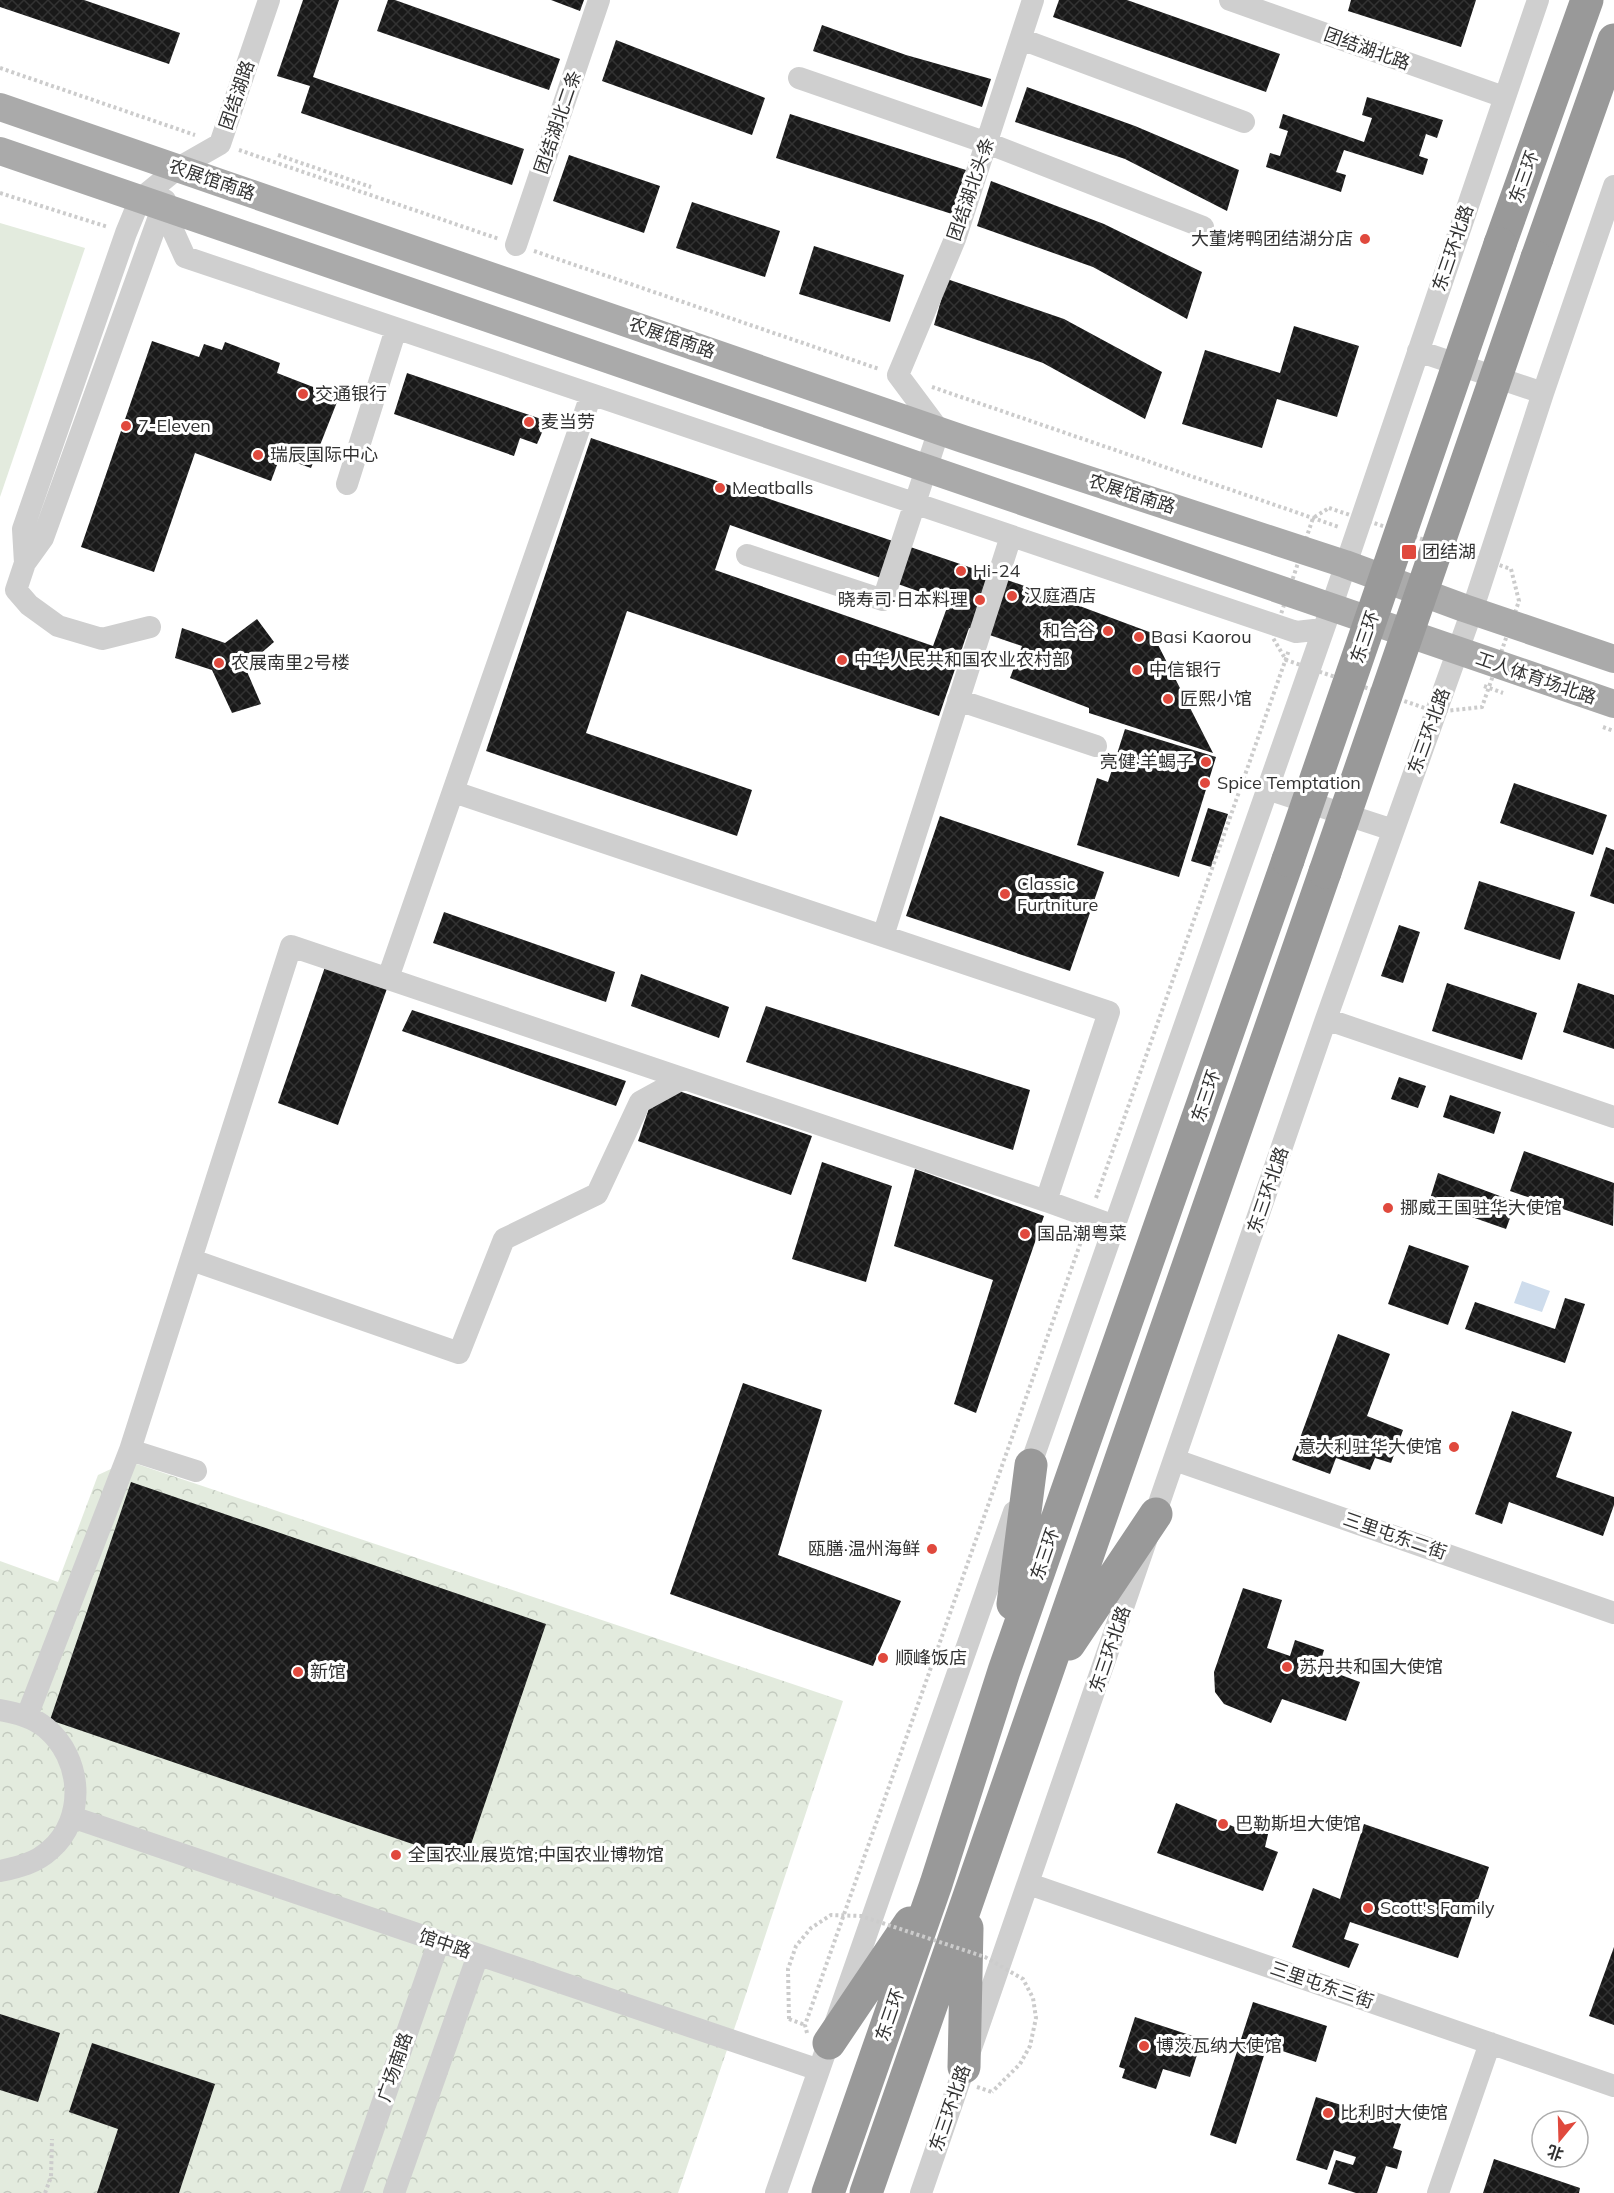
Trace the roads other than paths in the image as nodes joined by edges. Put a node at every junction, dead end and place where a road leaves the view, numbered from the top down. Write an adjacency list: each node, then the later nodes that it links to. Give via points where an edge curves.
1 (269, 0): 15 (street, 团结湖路, via 220,144)
2 (599, 0): 19 (street, 团结湖北二条)
3 (1033, 0): 7 (street, 团结湖北头条)
4 (1230, 0): 10 (street, 团结湖北路)
5 (1538, 0): 10 (street, 东三环北路)
6 (1587, 0): 56 (highway, 东三环, bridge)
7 (1021, 39): 12 (street); 13 (street, 团结湖北头条)
8 (1614, 40): 57 (highway, 东三环, bridge)
9 (799, 78): 13 (street)
10 (1504, 97): 21 (street, 东三环北路)
11 (0, 107): 15 (main road, 农展馆南路)
12 (1244, 122)
13 (987, 143): 18 (street); 24 (street, 团结湖北头条, via 955,239 898,375)
14 (0, 151): 17 (main road)
15 (178, 168): 17 (street, 团结湖路); 24 (main road, 农展馆南路)
16 (1614, 186): 22 (street, 东三环北路)
17 (151, 202): 20 (street, via 185,257); 25 (main road); 33 (street, via 122,244 23,529 25,563 16,590 58,626 102,639)
18 (1203, 227)
19 (516, 245)
20 (396, 329): 23 (street); 26 (street)
21 (1418, 351): 22 (street); 30 (street, 东三环北路)
22 (1543, 393): 31 (street, 东三环北路)
23 (591, 395): 27 (street); 40 (street)
24 (939, 430): 25 (street); 30 (main road, 农展馆南路)
25 (927, 469): 27 (street); 32 (main road)
26 (347, 484)
27 (915, 504): 28 (street); 29 (street, via 884,600)
28 (1011, 536): 32 (street, via 1296,632); 36 (street)
29 (747, 555)
30 (1345, 564): 31 (main road, 农展馆南路); 32 (street, 东三环北路)
31 (1472, 611): 34 (street, 东三环北路); 35 (main road)
32 (1327, 619): 34 (main road, 工人体育场北路); 39 (street)
33 (150, 627)
34 (1457, 651): 37 (main road, 工人体育场北路); 41 (street, 东三环北路)
35 (1614, 659)
36 (958, 700): 38 (street); 42 (street)
37 (1614, 704)
38 (1096, 746)
39 (1267, 789): 41 (street); 48 (street)
40 (454, 792): 42 (street); 43 (street)
41 (1394, 830): 44 (street, 东三环北路)
42 (883, 936): 47 (street, via 1109,1012)
43 (388, 978): 45 (street); 49 (street, via 291,946)
44 (1326, 1019): 46 (street); 51 (street, 东三环北路)
45 (682, 1079): 47 (street); 49 (street, via 640,1102 597,1194 504,1239 459,1353)
46 (1614, 1117)
47 (1046, 1202): 48 (street)
48 (1115, 1226): 52 (street)
49 (192, 1260): 50 (street)
50 (130, 1450): 53 (street); 59 (street)
51 (1175, 1460): 54 (street, 东三环北路); 55 (street, 三里屯东二街)
52 (1031, 1466): 56 (highway); 68 (street)
53 (196, 1471)
54 (1156, 1514): 57 (highway); 63 (street, 东三环北路)
55 (1614, 1613)
56 (1004, 1671): 62 (highway, 东三环)
57 (1042, 1683): 64 (highway, 东三环)
58 (0, 1710): 59 (street)
59 (27, 1716): 60 (street, via 46,1728 71,1762 76,1782)
60 (72, 1817): 61 (street, via 63,1836 50,1850 27,1865); 65 (street, 馆中路)
61 (0, 1871)
62 (936, 1884): 68 (highway); 74 (highway, 东三环)
63 (1029, 1884): 67 (street, 三里屯东三街); 69 (street, 东三环北路)
64 (968, 1895): 69 (highway); 75 (highway, 东三环)
65 (439, 1941): 66 (street, 馆中路); 71 (street, 广场南路)
66 (478, 1955): 68 (street, 馆中路); 72 (street)
67 (1490, 2043): 70 (street, 三里屯东三街); 77 (street)
68 (818, 2046): 73 (street)
69 (964, 2067): 76 (street, 东三环北路)
70 (1614, 2086)
71 (351, 2193)
72 (394, 2193)
73 (776, 2193)
74 (828, 2193)
75 (866, 2193)
76 (921, 2193)
77 (1438, 2193)

